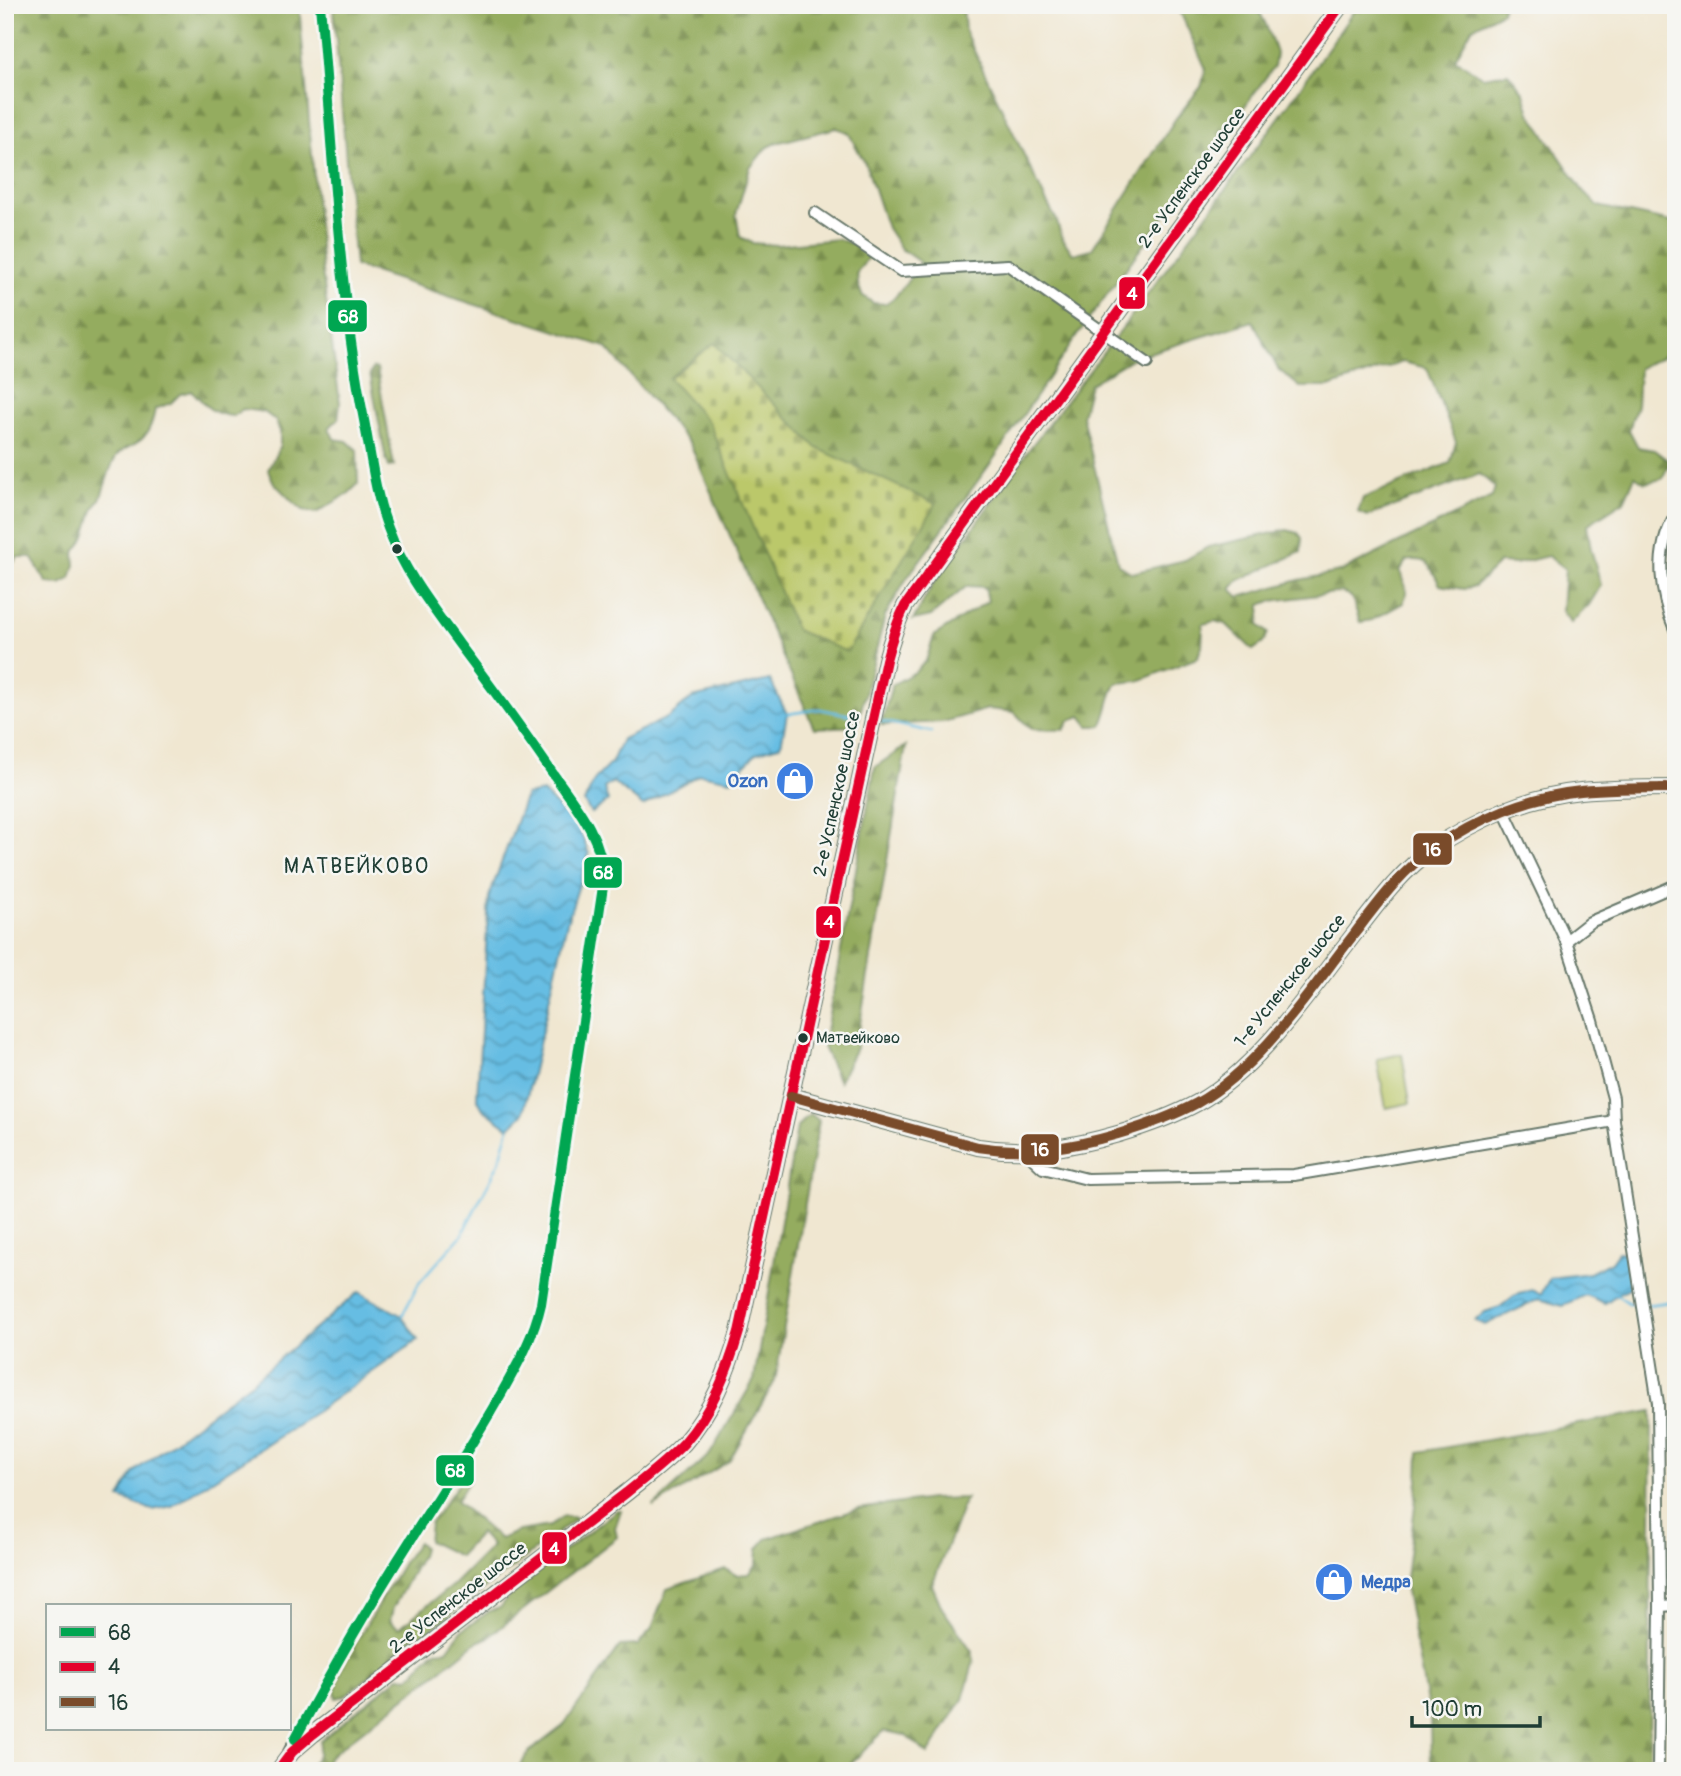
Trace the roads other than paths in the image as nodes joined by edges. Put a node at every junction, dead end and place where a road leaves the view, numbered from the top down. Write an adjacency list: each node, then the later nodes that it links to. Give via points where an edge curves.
1 (320, 5): 17 (street, via 339,258 355,376 387,527 424,598 593,833 602,860 603,889 536,1326 521,1360)
2 (1341, 5): 4 (main road, 2-е Успенское шоссе)
3 (815, 213): 4 (street, via 901,271 1008,265)
4 (1103, 332): 5 (street); 12 (main road, 2-е Успенское шоссе, via 905,606 895,628)
5 (1147, 363)
6 (1676, 515): 7 (street, via 1661,559 1661,584)
7 (1676, 632)
8 (1676, 788): 9 (main road, 1-е Успенское шоссе, via 1579,791)
9 (1504, 811): 11 (street); 14 (main road, 1-е Успенское шоссе, via 1434,848 1405,872 1289,1017 1226,1083 1198,1102 1148,1124 1094,1141)
10 (1676, 884): 11 (street, via 1590,922)
11 (1566, 941): 13 (street, via 1613,1098)
12 (791, 1096): 14 (main road, 1-е Успенское шоссе, via 978,1147); 18 (main road, 2-е Успенское шоссе, via 739,1332 723,1382 696,1427 673,1454 626,1493)
13 (1614, 1121): 14 (street, via 1294,1175 1087,1179 1043,1168); 16 (street, via 1658,1403)
14 (1025, 1151)
15 (1676, 1605): 16 (street)
16 (1660, 1606): 20 (street)
17 (313, 1707): 18 (street, via 322,1718); 19 (street)
18 (336, 1716): 19 (main road, 2-е Успенское шоссе)
19 (280, 1767)
20 (1658, 1771)

